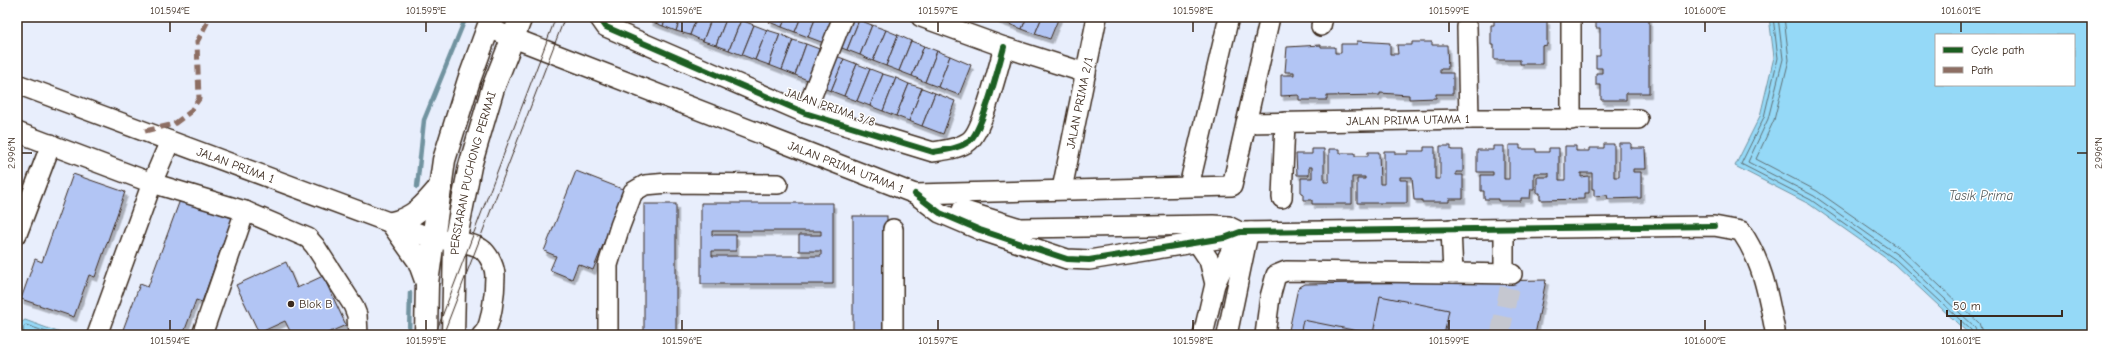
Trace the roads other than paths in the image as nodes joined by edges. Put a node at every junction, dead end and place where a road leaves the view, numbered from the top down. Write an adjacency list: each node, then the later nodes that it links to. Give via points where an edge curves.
1 (521, 17): 11 (main road, PERSIARAN PUCHONG PERMAI)
2 (599, 17): 15 (street, JALAN PRIMA 3/8, via 606,27)
3 (843, 17): 15 (street)
4 (921, 17): 12 (street)
5 (1097, 17): 13 (street, JALAN PRIMA 2/1)
6 (1229, 17): 27 (street)
7 (1270, 17): 20 (street, JALAN PRIMA UTAMA 1)
8 (1571, 17): 18 (street)
9 (490, 23): 11 (street, JALAN PRIMA UTAMA 1); 26 (main road, PERSIARAN PUCHONG PERMAI, via 444,160)
10 (1467, 27): 16 (street)
11 (513, 37): 30 (street, JALAN PRIMA UTAMA 1); 40 (main road, PERSIARAN PUCHONG PERMAI, via 493,88 470,166)
12 (1004, 47): 13 (street); 15 (street, JALAN PRIMA 3/8, via 984,114 970,141 955,149 933,152)
13 (1086, 73): 28 (street, JALAN PRIMA 2/1)
14 (17, 84): 22 (street, JALAN PRIMA 1)
15 (805, 113)
16 (1469, 119): 18 (street, JALAN PRIMA UTAMA 1); 19 (street, JALAN PRIMA UTAMA 1)
17 (1638, 119): 18 (street, JALAN PRIMA UTAMA 1)
18 (1571, 120)
19 (1284, 122): 20 (street, JALAN PRIMA UTAMA 1); 31 (street)
20 (1246, 123): 27 (street, JALAN PRIMA UTAMA 1, via 1232,186)
21 (17, 132): 23 (street)
22 (170, 140): 24 (street); 33 (street, JALAN PRIMA 1)
23 (51, 144): 24 (street); 38 (street)
24 (152, 183): 32 (street); 46 (street)
25 (778, 184): 52 (street, via 668,183 645,185 633,192 608,266)
26 (441, 186): 33 (main road, via 423,208 404,220); 39 (main road, PERSIARAN PUCHONG PERMAI)
27 (1189, 186): 28 (street, JALAN PRIMA UTAMA 1)
28 (1062, 189): 29 (street, JALAN PRIMA UTAMA 1)
29 (946, 192): 30 (street, JALAN PRIMA UTAMA 1); 37 (street, via 956,208 1020,228 1213,225 1228,226)
30 (915, 194): 41 (street, via 940,213 980,230 1067,259 1120,257)
31 (1282, 198)
32 (245, 210): 47 (street); 48 (street, via 308,238 353,305 357,315)
33 (392, 223): 39 (street, JALAN PRIMA 1); 43 (main road, via 420,261)
34 (893, 229): 53 (street)
35 (1451, 229): 36 (street); 37 (street); 42 (street)
36 (1504, 229): 42 (street, via 1508,274); 45 (street, via 1714,226 1741,231 1752,247 1766,282)
37 (1245, 232): 41 (street); 44 (street); 55 (street, via 1247,239)
38 (17, 234)
39 (434, 239): 40 (street, JALAN PRIMA 1); 43 (main road, PERSIARAN PUCHONG PERMAI)
40 (455, 242): 50 (main road, PERSIARAN PUCHONG PERMAI); 51 (street, JALAN PRIMA 1, via 483,250 491,261 495,276 490,322)
41 (1197, 242): 44 (street, via 1209,260)
42 (1453, 273): 56 (street, via 1286,271 1276,275)
43 (427, 283): 49 (main road, PERSIARAN PUCHONG PERMAI)
44 (1215, 284): 54 (street)
45 (1775, 331)
46 (97, 335)
47 (202, 335)
48 (358, 335)
49 (426, 335)
50 (453, 335)
51 (482, 335)
52 (608, 335)
53 (893, 335)
54 (1203, 335)
55 (1227, 335)
56 (1265, 335)

